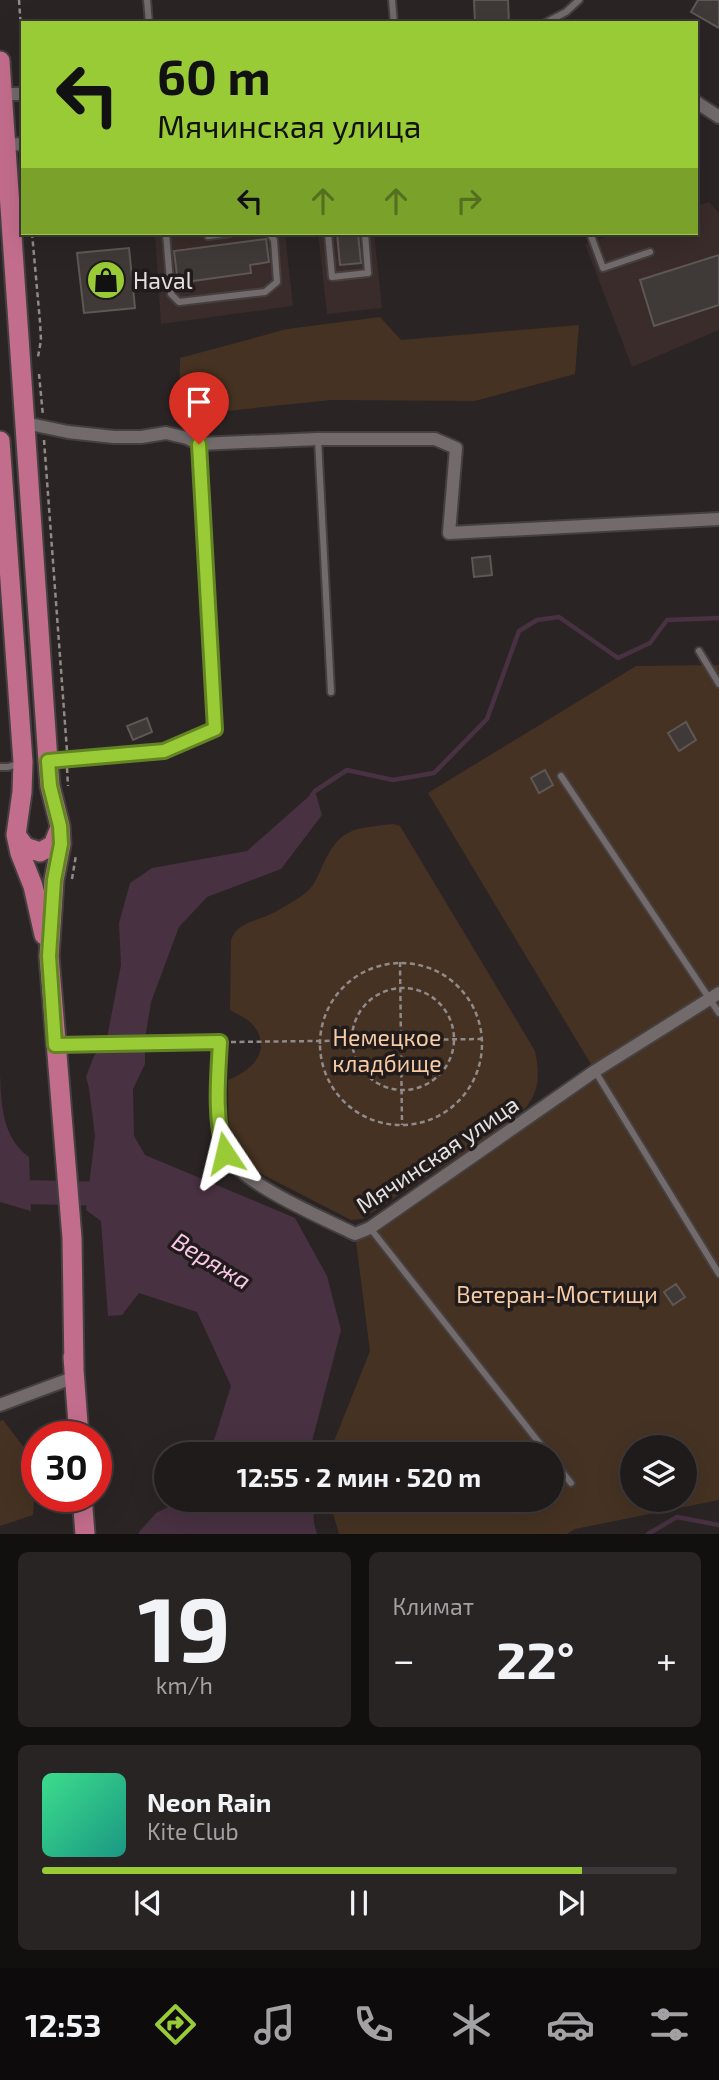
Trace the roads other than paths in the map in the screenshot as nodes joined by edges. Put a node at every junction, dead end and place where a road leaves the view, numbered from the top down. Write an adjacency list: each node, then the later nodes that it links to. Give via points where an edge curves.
1 (147, 0): 4 (lane)
2 (392, 0): 5 (lane)
3 (579, 0): 6 (lane)
4 (149, 21)
5 (394, 21)
6 (549, 21)
7 (0, 61): 8 (main road)
8 (2, 94): 9 (street); 12 (main road)
9 (21, 94)
10 (698, 103): 11 (street)
11 (719, 117)
12 (9, 145): 19 (main road)
13 (166, 235): 14 (lane, via 171,294 180,302 265,292 277,282)
14 (270, 235)
15 (328, 235): 16 (lane, via 332,277 368,273)
16 (365, 235)
17 (591, 235): 18 (lane, via 603,268)
18 (650, 252)
19 (34, 425): 22 (street, via 114,437 166,433); 27 (main road)
20 (318, 439): 22 (street); 23 (street, via 435,439 456,448 449,533); 26 (lane)
21 (0, 441): 28 (main road)
22 (199, 444): 27 (lane, via 215,729 164,751)
23 (719, 519)
24 (699, 651): 25 (lane)
25 (719, 684)
26 (331, 692)
27 (57, 760): 31 (main road, via 50,786)
28 (23, 762): 29 (lane); 32 (main road)
29 (0, 767)
30 (561, 776): 34 (lane)
31 (60, 826): 32 (main road, via 54,845 40,852 25,847); 33 (main road)
32 (16, 835): 33 (main road)
33 (49, 956): 36 (main road)
34 (714, 995): 35 (lane); 37 (street, Мячинская улица)
35 (719, 1013)
36 (55, 1045): 38 (street, Мячинская улица, via 220,1042 219,1135 236,1167 256,1183 355,1234); 40 (main road)
37 (595, 1071): 38 (street, Мячинская улица); 39 (lane)
38 (370, 1228): 43 (lane)
39 (719, 1274)
40 (75, 1372): 41 (street); 42 (main road)
41 (0, 1405)
42 (78, 1421)
43 (539, 1442)
44 (564, 1474): 45 (lane)
45 (571, 1483)
46 (83, 1512): 47 (main road)
47 (85, 1534)

